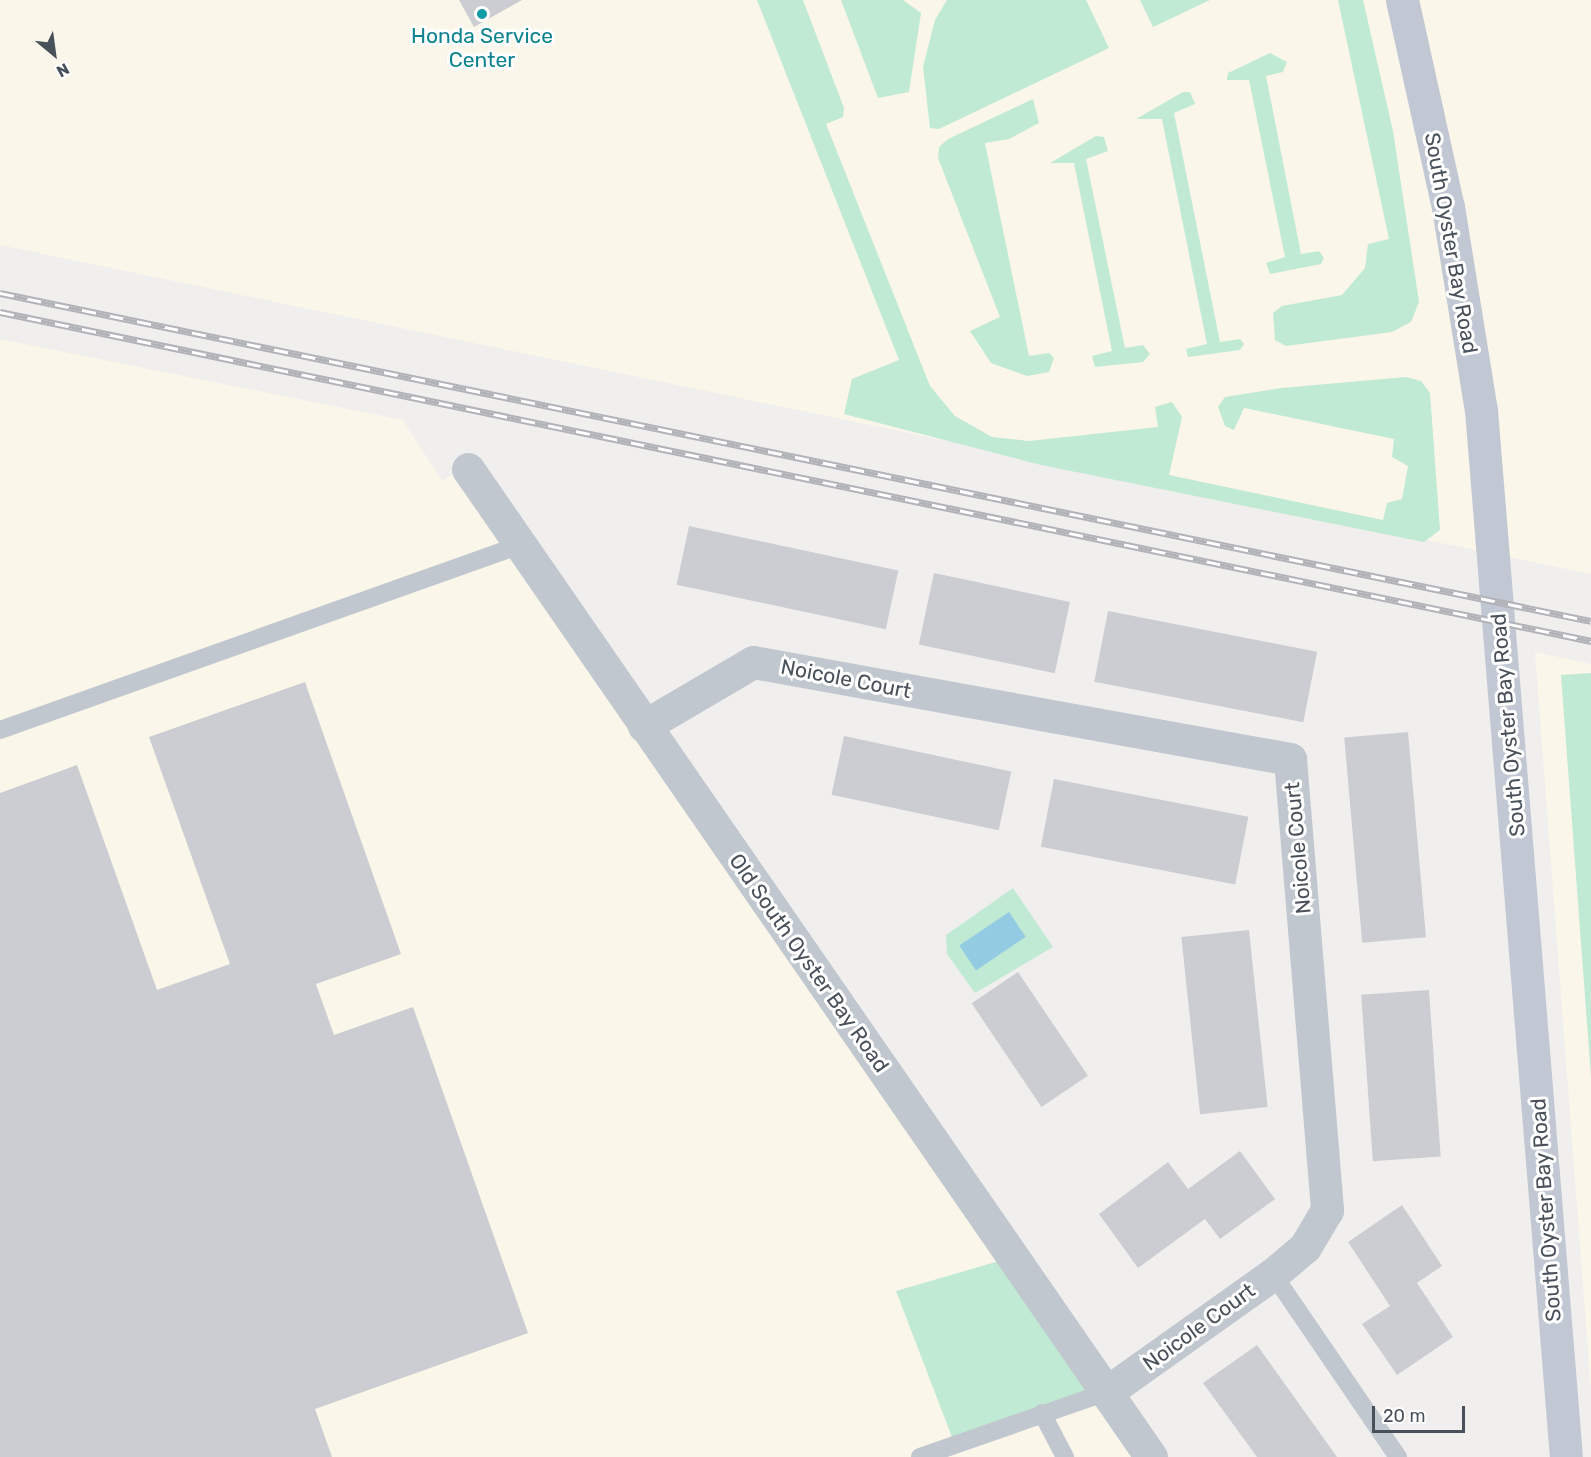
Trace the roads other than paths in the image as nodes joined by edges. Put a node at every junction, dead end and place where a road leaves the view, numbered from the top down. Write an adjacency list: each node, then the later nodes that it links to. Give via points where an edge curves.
1 (1402, 0): 13 (main road, South Oyster Bay Road, via 1448,207 1482,422)
2 (468, 470): 3 (street, Old South Oyster Bay Road)
3 (520, 545): 4 (street, Old South Oyster Bay Road); 5 (lane)
4 (644, 726): 6 (street, Noicole Court, via 753,662 1290,759 1327,1210 1305,1248); 7 (street, Old South Oyster Bay Road)
5 (0, 730)
6 (1273, 1274): 7 (street, Noicole Court); 12 (lane)
7 (1107, 1392): 8 (lane); 11 (street, Old South Oyster Bay Road)
8 (1042, 1413): 9 (lane); 10 (lane)
9 (920, 1457)
10 (1065, 1457)
11 (1151, 1457)
12 (1398, 1457)
13 (1566, 1457)

